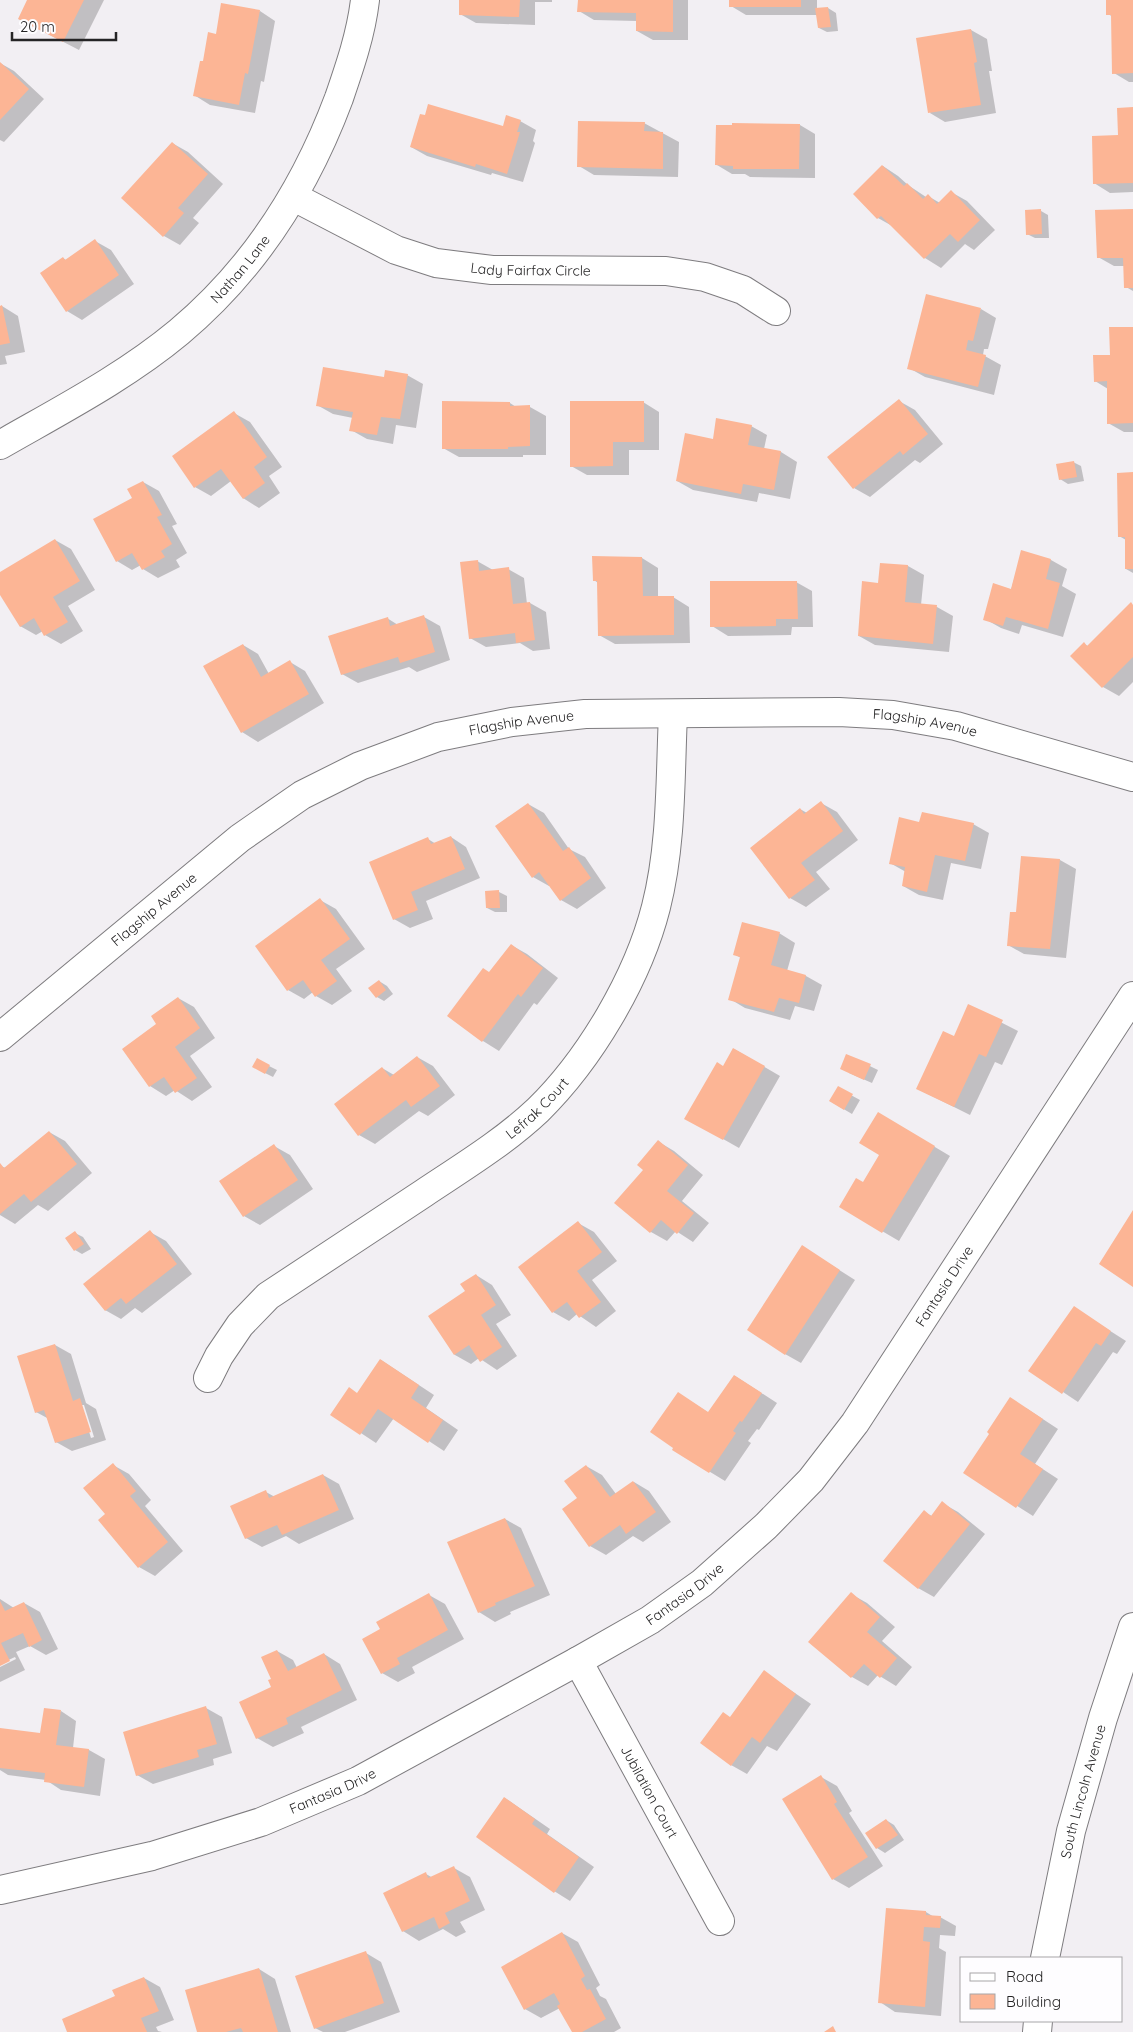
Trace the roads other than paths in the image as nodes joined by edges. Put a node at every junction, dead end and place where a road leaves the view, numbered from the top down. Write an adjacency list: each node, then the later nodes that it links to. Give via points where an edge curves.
1 (365, 0): 2 (street, Nathan Lane, via 351,64 325,136)
2 (294, 197): 3 (street, Lady Fairfax Circle, via 396,250 436,263 492,270 666,271 705,277 743,290); 4 (street, Nathan Lane, via 231,282 179,332 124,373)
3 (776, 311)
4 (0, 445)
5 (673, 714): 6 (street, Flagship Avenue, via 839,712 893,715 956,726); 8 (street, Flagship Avenue, via 585,714 512,722 438,737 360,766 302,795 240,838); 9 (street, Lefrak Court, via 667,849 656,908 635,966 606,1023 582,1058 538,1109 494,1146 268,1296 240,1325)
6 (1133, 777)
7 (1133, 996): 11 (street, Fantasia Drive, via 855,1424 812,1480 702,1583 650,1620)
8 (0, 1037)
9 (208, 1378)
10 (1133, 1627): 14 (street, South Lincoln Avenue, via 1071,1831)
11 (578, 1661): 12 (street, Fantasia Drive, via 358,1781 261,1822 152,1856); 13 (street, Jubilation Court)
12 (0, 1890)
13 (720, 1921)
14 (1046, 1957)

